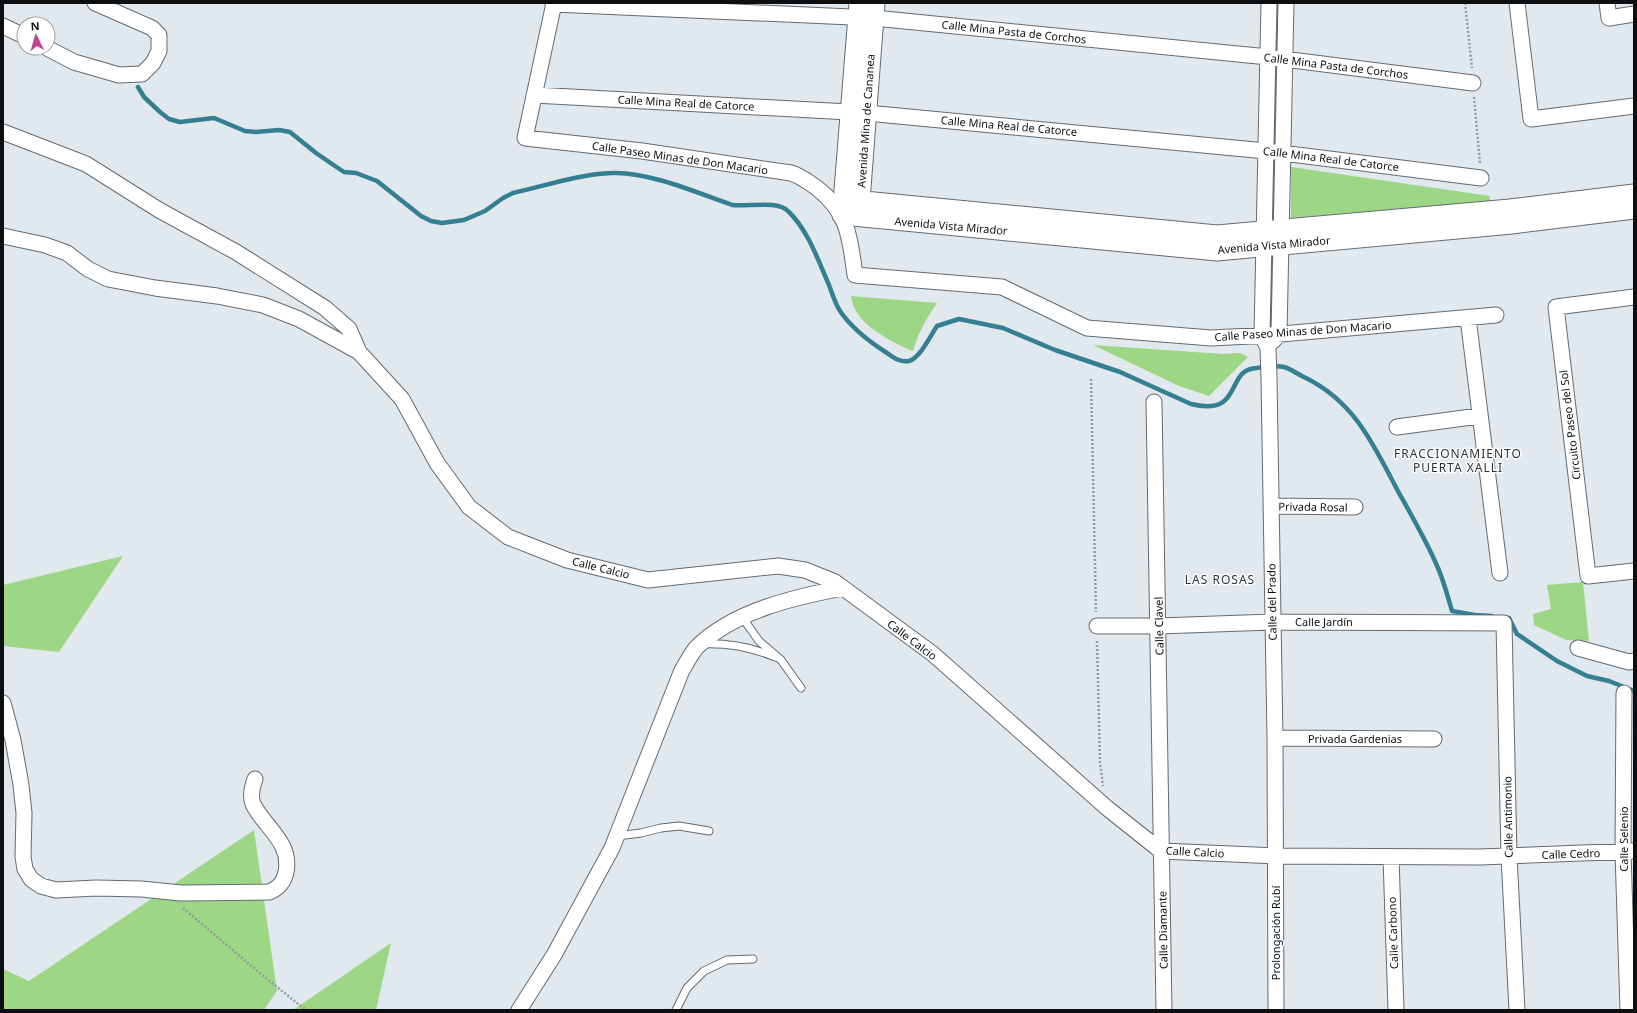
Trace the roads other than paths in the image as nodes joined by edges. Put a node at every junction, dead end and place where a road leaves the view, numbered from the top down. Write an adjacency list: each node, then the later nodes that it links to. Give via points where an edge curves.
1 (95, 3): 11 (street, via 152,28 159,35 159,51 153,63 142,74 119,75 74,62)
2 (554, 3): 7 (street, Calle Mina Pasta de Corchos); 15 (street)
3 (1269, 3): 12 (street)
4 (1286, 3): 13 (street)
5 (1517, 3): 16 (street, via 1531,119)
6 (1607, 3): 8 (street, via 1609,18)
7 (867, 10): 12 (street, Calle Mina Pasta de Corchos); 17 (street, Avenida Mina de Cananea)
8 (1634, 14)
9 (3, 26): 10 (street)
10 (16, 32)
11 (56, 53)
12 (1268, 57): 13 (street, Calle Mina Pasta de Corchos); 19 (street)
13 (1284, 59): 14 (street, Calle Mina Pasta de Corchos); 20 (street)
14 (1473, 83)
15 (534, 95): 17 (street, Calle Mina Real de Catorce); 23 (street, Calle Paseo Minas de Don Macario, via 525,138 642,151 791,173 801,176)
16 (1634, 106)
17 (859, 112): 19 (street, Calle Mina Real de Catorce); 23 (street, Avenida Mina de Cananea)
18 (3, 132): 34 (street, via 86,164 159,210 236,252 325,308 349,329)
19 (1266, 151): 20 (street, Calle Mina Real de Catorce); 27 (street)
20 (1283, 154): 21 (street, Calle Mina Real de Catorce); 27 (street)
21 (1481, 178)
22 (1634, 194): 25 (street, Avenida Vista Mirador)
23 (846, 206): 27 (street, Avenida Vista Mirador, via 1052,227 1218,250); 28 (street, Avenida Mina de Cananea)
24 (1634, 209): 25 (street, Avenida Vista Mirador)
25 (1511, 216): 27 (street, Avenida Vista Mirador)
26 (3, 236): 34 (street, via 45,245 67,253 88,269 108,279 263,305 299,319)
27 (1273, 238): 32 (street); 33 (street, Calle del Prado)
28 (855, 275): 33 (street, Calle Paseo Minas de Don Macario, via 1002,287 1087,328 1211,338)
29 (1634, 297): 40 (street, Circuito Paseo del Sol, via 1556,307 1588,576)
30 (1496, 315): 31 (street, Calle Paseo Minas de Don Macario)
31 (1468, 318): 32 (street, Calle Paseo Minas de Don Macario); 36 (street)
32 (1279, 334): 33 (street, Calle Paseo Minas de Don Macario)
33 (1266, 346): 38 (street, Calle del Prado)
34 (359, 352): 42 (street, Calle Calcio, via 402,399 437,463 468,507 508,537 567,560 648,580 778,566 805,570)
35 (1154, 402): 47 (street, Calle Clavel)
36 (1479, 416): 37 (street); 41 (street)
37 (1397, 427)
38 (1271, 506): 39 (street, Privada Rosal); 44 (street, Calle del Prado)
39 (1355, 507)
40 (1634, 570)
41 (1500, 573)
42 (843, 588): 43 (street, via 789,600); 60 (street, Calle Calcio, via 932,654 1107,808)
43 (742, 617): 48 (street, via 714,633); 50 (lane, via 759,641)
44 (1272, 622): 45 (street, Calle Jardín); 47 (street, Calle Jardín); 55 (street, Calle del Prado)
45 (1504, 623): 63 (street, Calle Antimonio)
46 (1097, 626): 47 (street, Calle Jardín)
47 (1159, 626): 60 (street, Calle Clavel)
48 (701, 644): 50 (lane, via 720,643 748,647); 59 (street, via 682,670)
49 (1578, 648): 51 (street, via 1629,662)
50 (781, 660): 52 (lane)
51 (1634, 661)
52 (801, 688)
53 (1624, 693): 61 (street, Calle Selenio)
54 (3, 703): 57 (street, via 21,785 25,869 31,880 41,886 56,890 96,888 181,894 269,892 278,888 285,879 286,854 281,841 252,802 251,789)
55 (1275, 738): 56 (street, Privada Gardenias); 62 (street, Calle del Prado)
56 (1434, 739)
57 (255, 779)
58 (709, 831): 59 (lane, via 679,826)
59 (617, 836): 66 (street, via 554,955)
60 (1162, 851): 62 (street, Calle Calcio); 68 (street, Calle Diamante)
61 (1628, 851): 63 (street, Calle Cedro); 72 (street, Calle Selenio)
62 (1276, 856): 64 (street, Calle Calcio); 69 (street, Prolongación Rubí)
63 (1509, 856): 64 (street, Calle Calcio); 71 (street, Calle Antimonio)
64 (1391, 857): 70 (street, Calle Carbono)
65 (753, 959): 67 (lane, via 727,960 704,971 687,988)
66 (521, 1009)
67 (676, 1010)
68 (1164, 1010)
69 (1276, 1010)
70 (1396, 1010)
71 (1517, 1010)
72 (1628, 1010)

